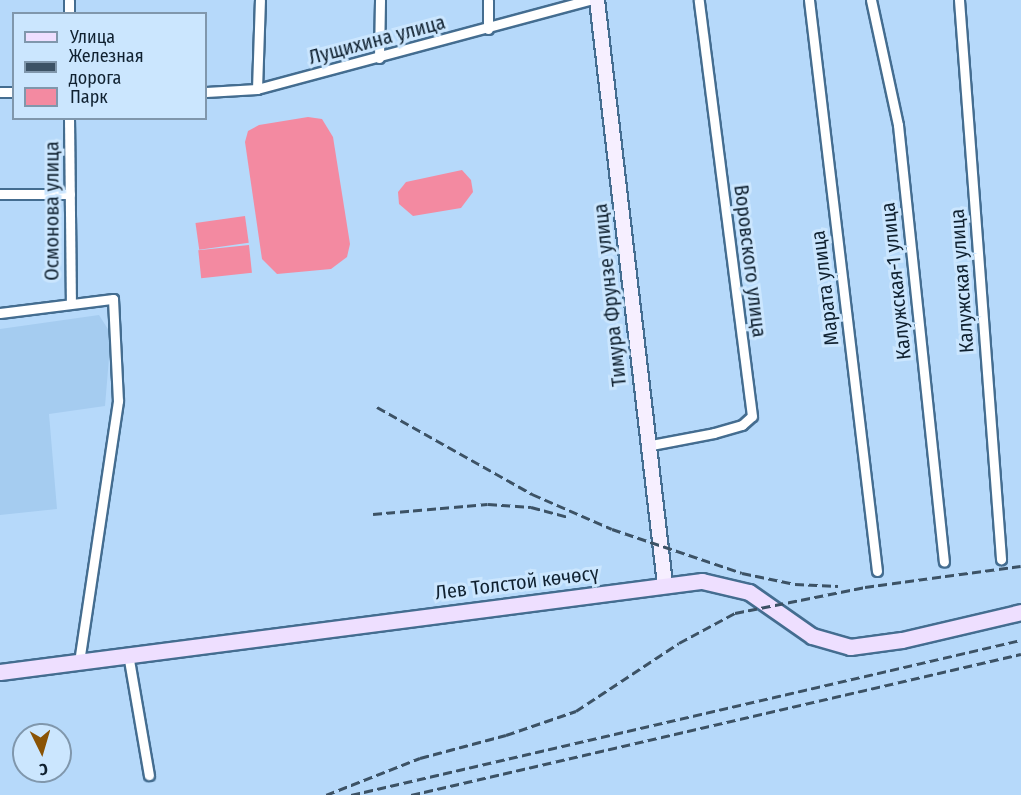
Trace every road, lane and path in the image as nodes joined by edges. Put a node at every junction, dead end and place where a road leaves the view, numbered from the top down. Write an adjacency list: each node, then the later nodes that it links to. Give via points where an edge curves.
1 (260, 0): 12 (street)
2 (380, 0): 11 (street)
3 (488, 0): 10 (street)
4 (590, 0): 10 (street, Лущихина улица)
5 (597, 0): 19 (main road, Тимура Фрунзе улица)
6 (699, 0): 19 (street, Воровского улица, via 752,416 742,425 714,433)
7 (809, 0): 22 (street, Марата улица)
8 (871, 0): 21 (street, Калужская-1 улица, via 898,125)
9 (959, 0): 20 (street, Калужская улица)
10 (488, 29): 11 (street, Лущихина улица)
11 (379, 58): 12 (street, Лущихина улица)
12 (256, 89): 13 (street, Лущихина улица)
13 (207, 93)
14 (69, 120): 16 (street, Осмонова улица)
15 (0, 194): 16 (street)
16 (70, 194): 17 (street, Осмонова улица)
17 (71, 303): 18 (street); 26 (street, via 113,299 118,401)
18 (0, 313)
19 (646, 446): 23 (main road, Тимура Фрунзе улица)
20 (1001, 559)
21 (944, 561)
22 (877, 571)
23 (665, 584): 24 (main road, Лев Толстой көчөсү, via 702,581 748,592 812,636 850,647 902,640); 25 (main road, Лев Толстой көчөсү)
24 (1021, 612)
25 (129, 654): 26 (main road, Лев Толстой көчөсү); 28 (street)
26 (79, 661): 27 (main road, Лев Толстой көчөсү)
27 (0, 672)
28 (148, 775)

